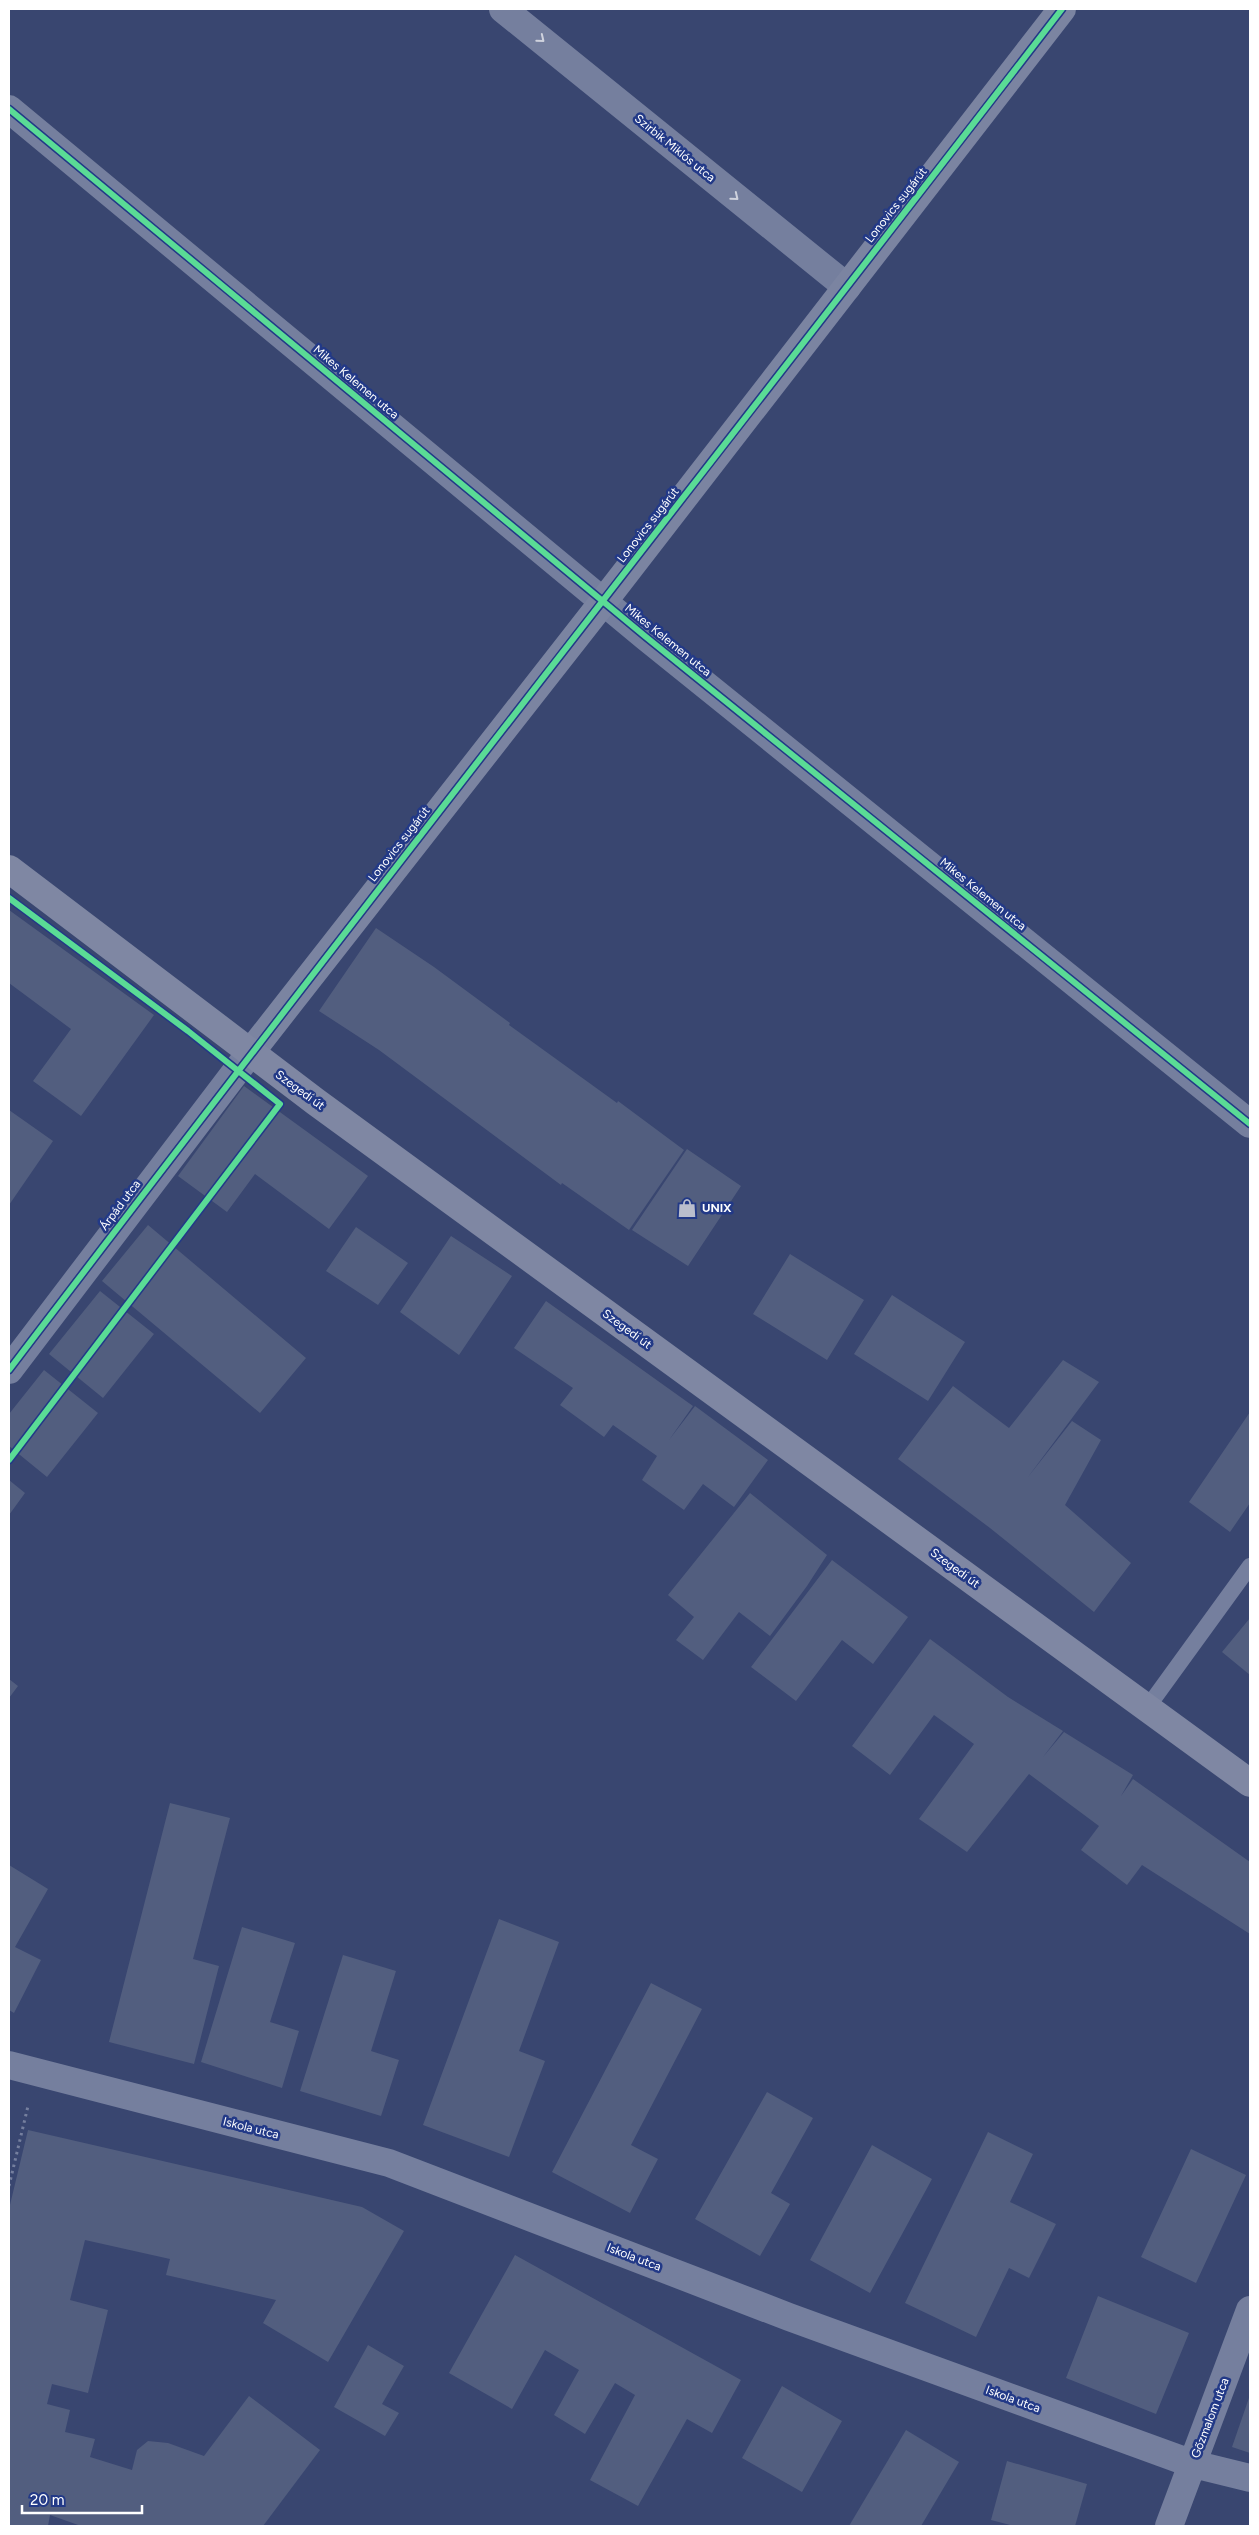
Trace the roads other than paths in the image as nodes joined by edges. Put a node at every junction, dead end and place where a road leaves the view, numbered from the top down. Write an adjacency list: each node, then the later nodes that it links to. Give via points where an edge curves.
1 (503, 9): 4 (street, Szirbik Miklós utca, one-way to 4)
2 (1062, 9): 4 (street, Lonovics sugárút)
3 (9, 109): 5 (street, Mikes Kelemen utca)
4 (847, 287): 5 (street, Lonovics sugárút)
5 (603, 602): 7 (street, Lonovics sugárút); 8 (street, Mikes Kelemen utca)
6 (9, 869): 7 (main road, Szegedi út)
7 (250, 1053): 9 (street, Árpád utca); 11 (main road, Szegedi út)
8 (1250, 1124)
9 (9, 1370)
10 (1250, 1566): 11 (lane)
11 (1147, 1708): 12 (main road, Szegedi út)
12 (1250, 1783)
13 (9, 2065): 15 (street, Iskola utca, via 389,2163 789,2317)
14 (1250, 2310): 15 (street, Gőzmalom utca)
15 (1192, 2464): 16 (street, Iskola utca); 17 (street, Gőzmalom utca)
16 (1250, 2478)
17 (1169, 2526)

